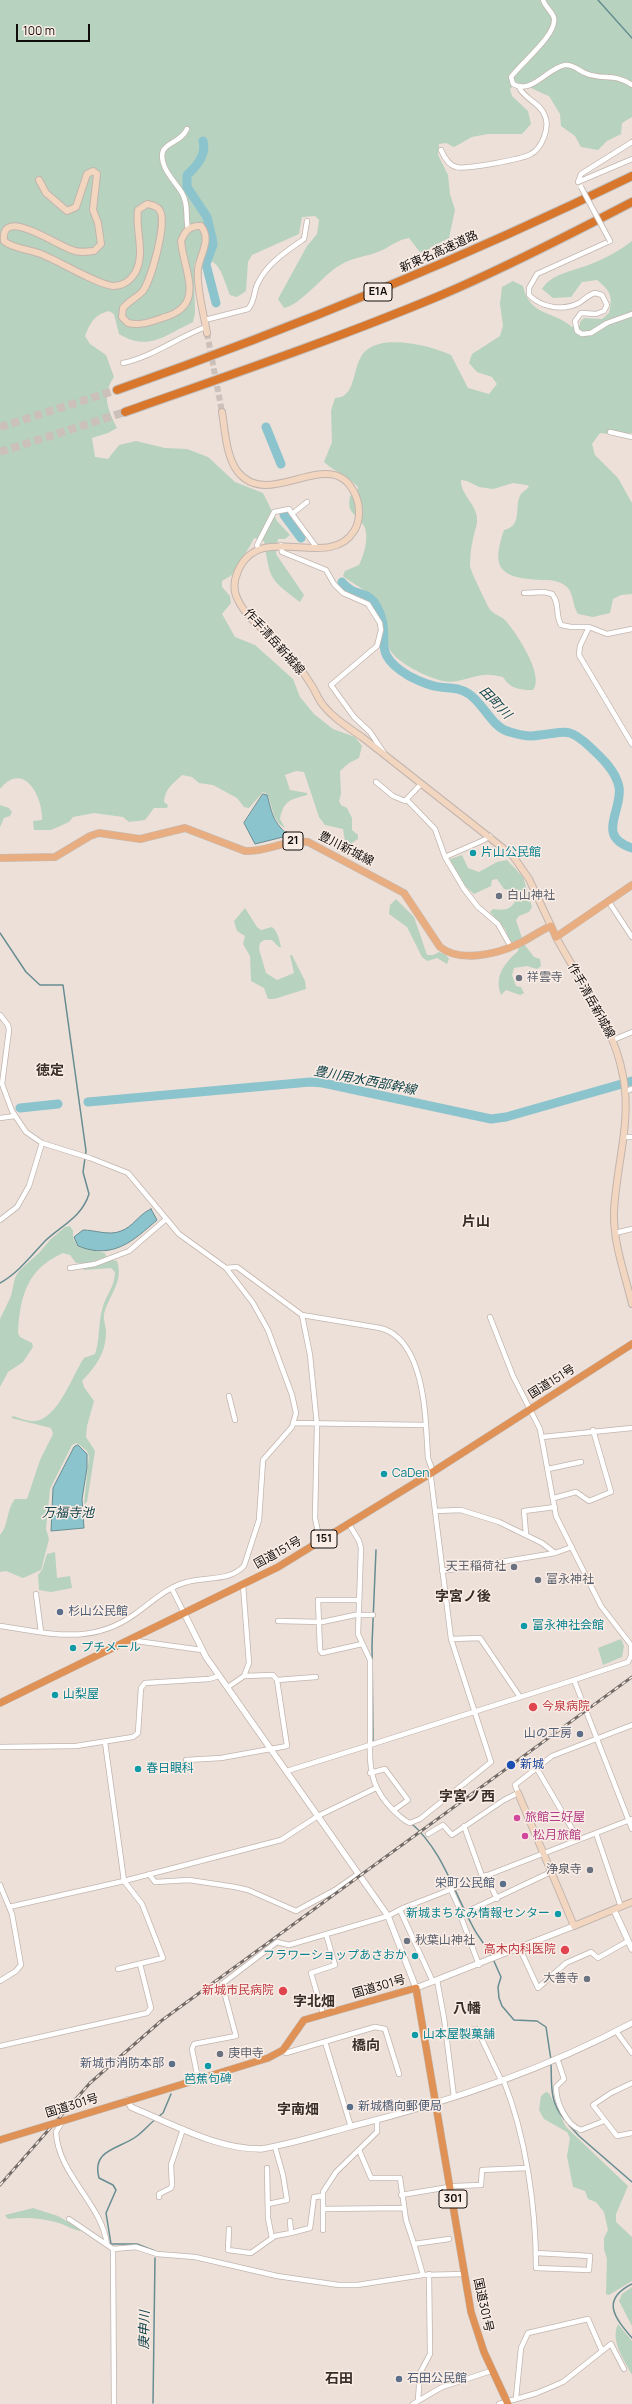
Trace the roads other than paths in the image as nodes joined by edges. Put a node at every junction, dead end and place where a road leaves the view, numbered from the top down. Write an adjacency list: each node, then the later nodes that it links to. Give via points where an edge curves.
1 (543, 0): 3 (street, via 554,17 554,23 548,37 511,77 513,84)
2 (632, 85): 3 (street, via 622,78 597,76 566,65 558,67 531,84)
3 (519, 87): 6 (street, via 546,116 546,130 539,148 531,154 495,163 457,168 449,163)
4 (187, 129): 13 (street, via 184,136 166,147 162,160 186,204)
5 (632, 142): 10 (street, via 581,174)
6 (441, 150)
7 (632, 159): 10 (street)
8 (632, 176): 18 (highway, 新東名高速道路 / E1A, via 431,270 264,338)
9 (39, 180): 13 (main road, via 46,193 67,211 76,207 87,174 93,171 97,174 93,210 101,244 94,251 73,251 24,227 12,226 6,228 3,233 4,241 9,245 41,254 104,284 119,286 128,282 135,273 140,244 138,210 147,204 155,206 160,211 162,218 158,248 148,281 142,292 123,308 122,317 128,323 146,323 169,316 188,302 191,293 180,241)
10 (578, 182): 14 (street, bridge, via 610,241 538,274 532,279 529,295 538,304 559,307 579,302 595,293 602,295 607,305 604,311 596,314 581,313 575,321 577,331 582,334 591,333 607,323)
11 (632, 202): 19 (highway, E1A, via 570,235 440,295 294,352)
12 (307, 221): 15 (street, via 304,239 283,253 260,278 252,305 248,309)
13 (188, 229): 15 (main road, via 201,226 206,232 198,272)
14 (632, 314)
15 (205, 320): 16 (main road)
16 (207, 330): 17 (street, via 188,333 137,359)
17 (123, 363)
18 (117, 390)
19 (125, 412)
20 (222, 412): 26 (main road, 作手清岳新城線, via 232,461 237,472 245,479 264,486 290,482 308,475 332,474 343,479 352,488 359,514 357,526 350,537 340,543)
21 (610, 432): 22 (street)
22 (632, 437)
23 (307, 502): 24 (street)
24 (292, 514): 26 (street); 27 (street, via 289,509 274,512 257,545)
25 (281, 546): 26 (main road, 作手清岳新城線); 27 (main road, 作手清岳新城線); 32 (street, via 282,552 326,570 343,593 368,604 380,623 381,636 377,646 331,685 354,717 370,732 384,752)
26 (317, 548)
27 (259, 550): 32 (main road, 作手清岳新城線, via 246,559 236,576 235,591 239,603 260,629 294,660 321,704)
28 (524, 593): 29 (street, via 552,594 557,602 558,620 562,625)
29 (589, 627): 30 (street, via 607,634); 31 (street, via 579,654)
30 (632, 629)
31 (632, 744)
32 (384, 756): 34 (main road, 作手清岳新城線)
33 (376, 782): 35 (street, via 397,798)
34 (421, 784): 35 (street); 36 (main road, 作手清岳新城線)
35 (408, 801): 37 (street, via 437,833)
36 (490, 836): 37 (street); 41 (main road, 作手清岳新城線, via 521,866)
37 (445, 857): 44 (street, via 471,899 498,924)
38 (0, 858): 44 (main road, 豊川新城線 / 21, via 55,857 99,833 140,840 185,828 245,851 255,851 293,841 308,842 404,893 435,941 446,952 463,956)
39 (632, 885): 40 (main road)
40 (609, 902): 42 (main road); 43 (street)
41 (551, 926): 42 (main road); 44 (main road, 豊川新城線 / 21)
42 (556, 937): 47 (main road, 作手清岳新城線)
43 (632, 937)
44 (511, 947)
45 (0, 1015): 49 (street, via 9,1030)
46 (632, 1032): 47 (street)
47 (613, 1040): 48 (main road, 作手清岳新城線)
48 (628, 1090): 52 (main road, 作手清岳新城線)
49 (2, 1091): 50 (street)
50 (15, 1116): 51 (street); 54 (street, via 26,1132)
51 (0, 1118)
52 (623, 1137): 53 (street); 58 (main road, 作手清岳新城線, via 616,1191)
53 (632, 1137)
54 (42, 1143): 55 (street, via 29,1186 17,1207); 56 (street, via 128,1173)
55 (0, 1220)
56 (165, 1220): 59 (street, via 129,1251 95,1264); 60 (street, via 185,1240)
57 (632, 1229): 58 (street)
58 (615, 1233): 61 (main road, 作手清岳新城線)
59 (70, 1268)
60 (226, 1268): 62 (street, via 237,1267); 68 (street, via 253,1303 268,1330 295,1406)
61 (632, 1300)
62 (302, 1315): 69 (street, via 389,1331 411,1355 424,1393); 70 (street, via 310,1355)
63 (490, 1317): 66 (street)
64 (632, 1344): 66 (highway, 国道151号 / 151)
65 (229, 1396): 67 (street)
66 (529, 1409): 73 (street); 76 (highway, 国道151号 / 151)
67 (235, 1420)
68 (294, 1423): 70 (street); 87 (street, via 263,1460 259,1520 244,1566 234,1575 188,1581)
69 (426, 1424): 70 (street); 76 (street)
70 (317, 1425): 82 (street, via 315,1518)
71 (632, 1428): 72 (street)
72 (593, 1430): 73 (street); 77 (street, via 611,1492 589,1501 576,1492)
73 (542, 1437): 75 (street)
74 (581, 1462): 75 (street)
75 (548, 1469): 77 (street)
76 (430, 1473): 79 (street); 80 (highway, 国道151号 / 151)
77 (554, 1498): 78 (street)
78 (555, 1507): 81 (street, via 524,1511); 83 (street, via 556,1516)
79 (435, 1510): 81 (street, via 467,1511); 85 (street)
80 (349, 1524): 82 (highway, 国道151号 / 151); 89 (street, via 360,1541 361,1548)
81 (526, 1534): 84 (street)
82 (320, 1541): 86 (highway, 国道151号 / 151)
83 (572, 1547): 84 (street); 100 (street, via 601,1606)
84 (555, 1553): 85 (street)
85 (442, 1571): 97 (street)
86 (243, 1585): 90 (highway, 国道151号 / 151); 104 (street, via 249,1663)
87 (172, 1589): 90 (street); 96 (street, via 152,1600 128,1619 98,1632 80,1635)
88 (36, 1594): 96 (street)
89 (359, 1600): 91 (street); 94 (street, via 318,1600)
90 (184, 1613): 98 (highway, 国道151号 / 151); 101 (street)
91 (359, 1615): 92 (street); 94 (street); 99 (street, via 358,1634)
92 (373, 1615)
93 (278, 1621): 94 (street)
94 (319, 1622): 99 (street, via 322,1653)
95 (0, 1626): 96 (street)
96 (40, 1632)
97 (450, 1639): 109 (street, via 480,1638); 111 (street)
98 (128, 1640): 101 (street); 110 (highway, 国道151号 / 151)
99 (362, 1644): 115 (street, via 370,1660)
100 (631, 1645): 102 (street)
101 (202, 1650): 103 (street)
102 (631, 1656): 107 (street, via 628,1662)
103 (220, 1676): 108 (street); 114 (street, via 145,1683 141,1688 137,1735)
104 (244, 1676): 106 (street, via 273,1675); 108 (street)
105 (316, 1677): 106 (street)
106 (277, 1680): 117 (street, via 287,1746)
107 (574, 1680): 109 (street); 113 (street)
108 (228, 1687): 117 (street)
109 (520, 1697): 111 (street)
110 (0, 1703)
111 (474, 1712): 115 (street); 124 (street, via 491,1762 412,1823)
112 (632, 1725): 113 (street)
113 (596, 1738): 119 (street, via 560,1752); 126 (street)
114 (105, 1742): 116 (street, via 76,1746); 137 (street)
115 (372, 1744): 120 (street); 121 (street)
116 (0, 1747)
117 (270, 1749): 118 (street, via 222,1758); 120 (street)
118 (186, 1760)
119 (536, 1767): 123 (street, via 515,1785); 131 (street)
120 (287, 1771): 125 (street)
121 (373, 1772): 122 (street); 124 (street, via 385,1769 408,1800)
122 (376, 1788): 124 (street); 125 (street)
123 (518, 1793): 127 (street); 132 (main road)
124 (396, 1809)
125 (318, 1816): 134 (street, via 281,1840); 135 (street)
126 (630, 1820): 128 (street); 129 (street)
127 (464, 1826): 130 (street, via 452,1835 442,1825); 136 (street)
128 (632, 1829)
129 (596, 1833): 131 (street); 143 (street)
130 (428, 1834)
131 (578, 1839): 132 (street)
132 (543, 1853): 133 (main road); 136 (street)
133 (551, 1872): 140 (street); 148 (main road)
134 (149, 1874): 135 (street, via 155,1882 189,1880 248,1890 296,1911); 137 (street)
135 (358, 1874): 147 (street)
136 (484, 1876): 139 (street); 140 (street)
137 (124, 1881): 142 (street); 153 (street, via 142,1904 163,1958)
138 (0, 1885): 142 (street)
139 (453, 1888): 144 (street); 146 (street)
140 (497, 1899): 146 (street)
141 (632, 1902): 143 (main road)
142 (9, 1907): 156 (street, via 21,1965)
143 (621, 1907): 145 (main road)
144 (400, 1910): 147 (street); 157 (street)
145 (614, 1910): 148 (main road); 150 (street)
146 (464, 1913): 154 (street, via 461,1917)
147 (388, 1916): 149 (street); 158 (street)
148 (574, 1926): 151 (street)
149 (326, 1934): 159 (street, via 335,1965 311,1973); 169 (street, via 289,1945 278,1942 222,1984 236,2036 194,2044 192,2050)
150 (628, 1940): 151 (street, via 598,1958 591,1952 566,1963 538,1988); 152 (street)
151 (520, 1949): 154 (street)
152 (632, 1949)
153 (140, 1964): 155 (street); 164 (street, via 151,2008 147,2013)
154 (479, 1965): 157 (street)
155 (118, 1969)
156 (0, 1981)
157 (435, 1981): 158 (street); 162 (street)
158 (416, 1988): 159 (highway, 国道301号); 174 (highway, 国道301号 / 301)
159 (323, 2014): 165 (highway, 国道301号, via 304,2020)
160 (632, 2022): 161 (street)
161 (616, 2031): 166 (street); 167 (street)
162 (446, 2034): 170 (street, via 478,2029); 172 (street)
163 (325, 2042): 165 (street, via 286,2053); 168 (street, via 375,2027 385,2029); 178 (street)
164 (0, 2046)
165 (283, 2050): 169 (highway, 国道301号, via 268,2058)
166 (632, 2053)
167 (556, 2058): 170 (street); 177 (street, via 564,2075 564,2079 556,2087 560,2109 581,2130)
168 (399, 2074)
169 (198, 2079): 173 (highway, 国道301号)
170 (502, 2079): 172 (street); 185 (street, via 519,2126)
171 (632, 2083): 177 (street, via 593,2105)
172 (454, 2098): 174 (street)
173 (127, 2100): 175 (highway, 国道301号); 179 (street, via 131,2107)
174 (436, 2104): 176 (street); 186 (highway, 国道301号 / 301)
175 (60, 2121): 181 (highway, 国道301号, bridge); 201 (street, via 56,2132 62,2154 72,2179 102,2228)
176 (377, 2121): 178 (street); 183 (street, via 377,2132)
177 (604, 2121): 180 (street, via 617,2136)
178 (351, 2127): 182 (street)
179 (183, 2129): 182 (street, via 243,2149); 189 (street, via 171,2165 171,2188)
180 (632, 2133)
181 (0, 2140)
182 (275, 2147): 190 (street, via 287,2200)
183 (359, 2150): 187 (street, via 371,2178 400,2178); 188 (street, via 332,2176)
184 (267, 2168): 190 (street)
185 (526, 2168): 186 (street, via 482,2170 481,2185); 203 (street)
186 (451, 2187): 187 (street); 205 (highway, 国道301号 / 301)
187 (401, 2195): 191 (street)
188 (323, 2196): 192 (street); 197 (street, via 314,2197 310,2228)
189 (159, 2197)
190 (268, 2204): 198 (street)
191 (403, 2208): 192 (street); 200 (street)
192 (323, 2209): 196 (street)
193 (69, 2219): 201 (street)
194 (290, 2221): 197 (street)
195 (229, 2229): 198 (street, via 228,2250 253,2252)
196 (324, 2230)
197 (291, 2233): 198 (street)
198 (272, 2238)
199 (449, 2239): 200 (street)
200 (414, 2244): 206 (street)
201 (107, 2245): 202 (street)
202 (113, 2249): 206 (street, via 136,2247 157,2254 195,2257 277,2276 339,2285 357,2285); 213 (street)
203 (536, 2253): 203 (street, via 590,2256 589,2270 536,2268)
204 (429, 2274): 205 (street); 206 (street); 211 (street, via 430,2354 420,2373)
205 (465, 2274): 209 (highway, 国道301号 / 301, via 475,2325)
206 (423, 2275)
207 (602, 2352): 208 (street, via 613,2345); 210 (street, via 563,2382 537,2393); 210 (street, via 588,2319 528,2333 521,2348)
208 (624, 2369)
209 (491, 2371): 211 (street, via 442,2387); 212 (highway, 国道301号 / 301)
210 (516, 2398): 212 (street)
211 (418, 2400): 214 (street)
212 (504, 2403)
213 (114, 2404)
214 (413, 2404)

